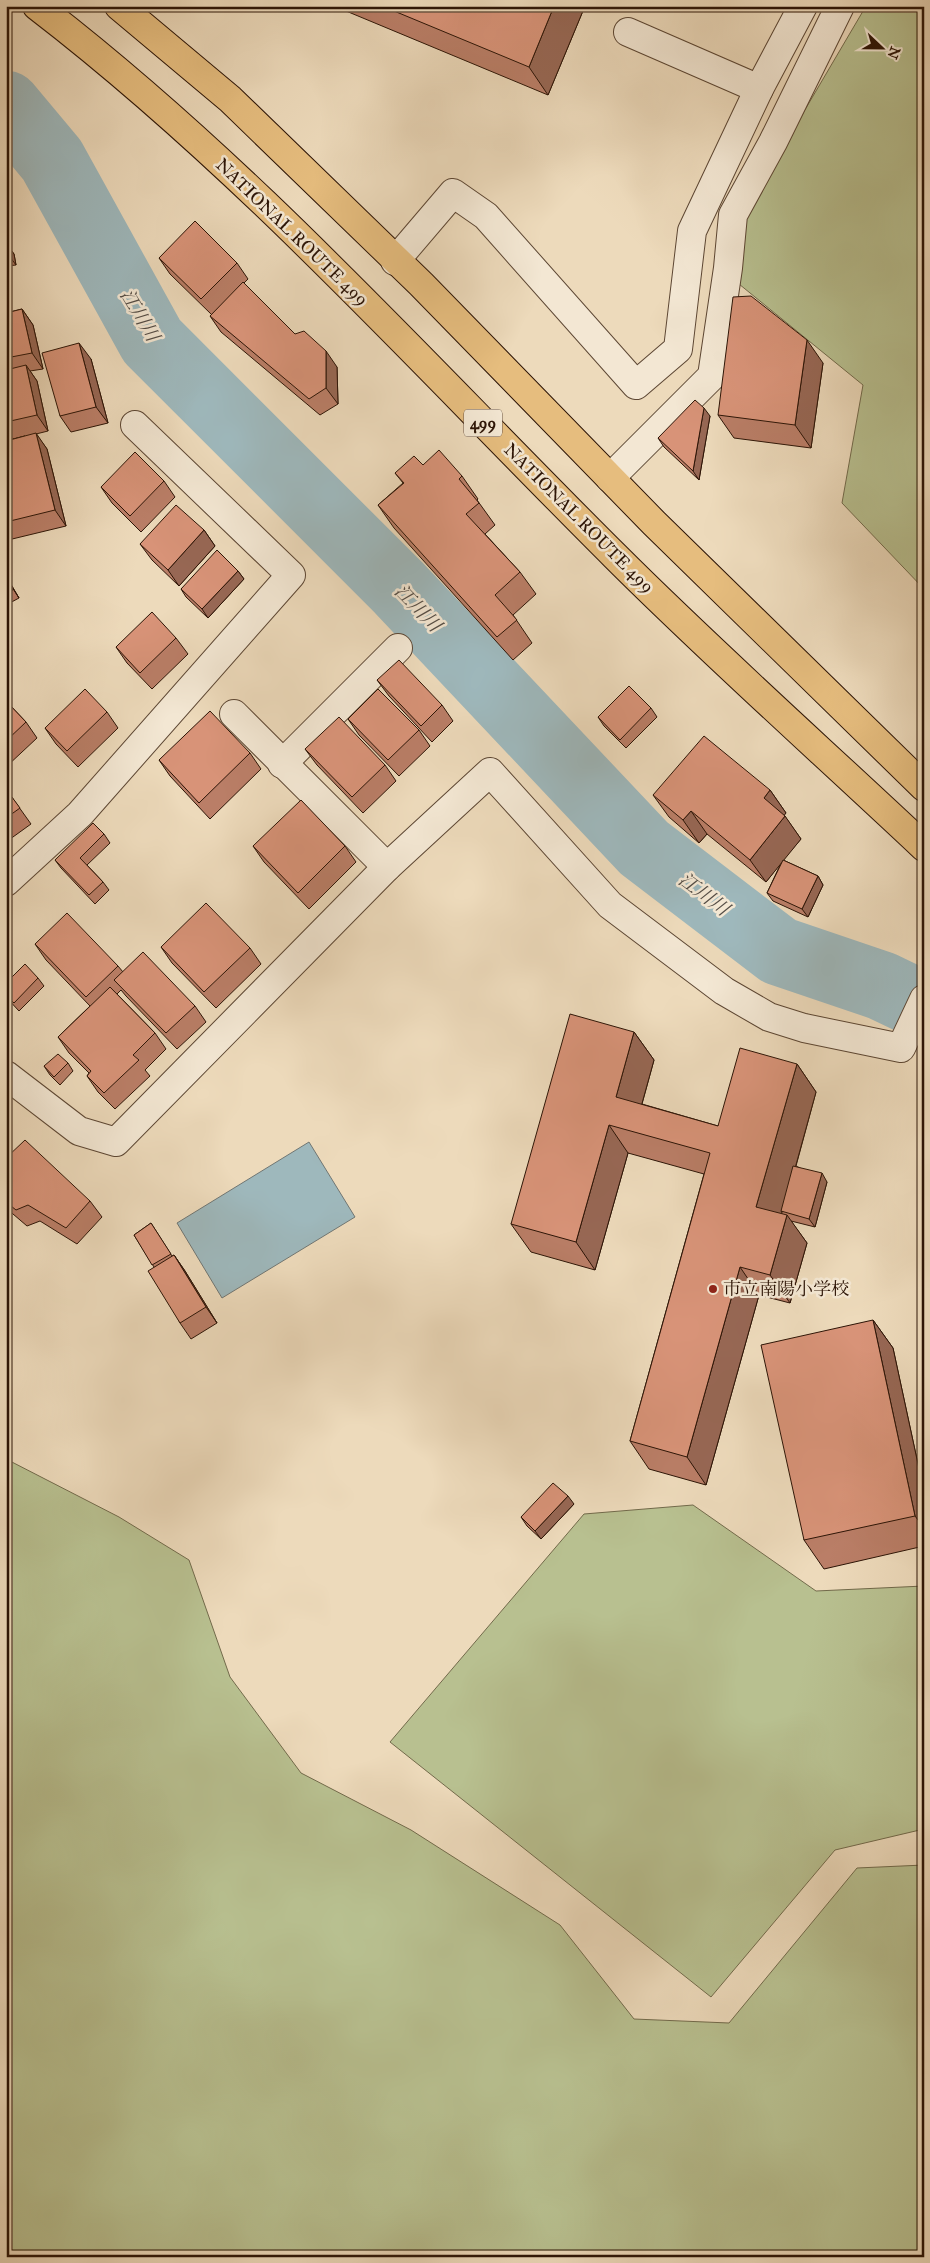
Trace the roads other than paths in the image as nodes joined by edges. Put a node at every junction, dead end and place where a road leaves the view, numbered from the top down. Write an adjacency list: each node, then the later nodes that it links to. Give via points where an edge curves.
1 (36, 6): 14 (highway, NATIONAL ROUTE 499 / 499, via 196,138 618,559)
2 (119, 6): 7 (highway, via 230,99)
3 (803, 6): 6 (street)
4 (840, 6): 9 (street, via 733,215 712,376)
5 (628, 32): 6 (street)
6 (759, 89): 7 (street, via 692,231 678,349 636,385 486,216 453,193)
7 (395, 261): 9 (highway)
8 (134, 425): 16 (street, via 291,575 80,814)
9 (610, 478): 13 (highway)
10 (398, 648): 12 (street)
11 (234, 714): 12 (street)
12 (282, 764): 15 (street)
13 (924, 786)
14 (924, 847)
15 (387, 867): 17 (street, via 490,772 610,905 724,991 769,1017 804,1028 901,1048); 18 (street, via 116,1142 79,1131)
16 (6, 882)
17 (924, 999)
18 (6, 1075)

